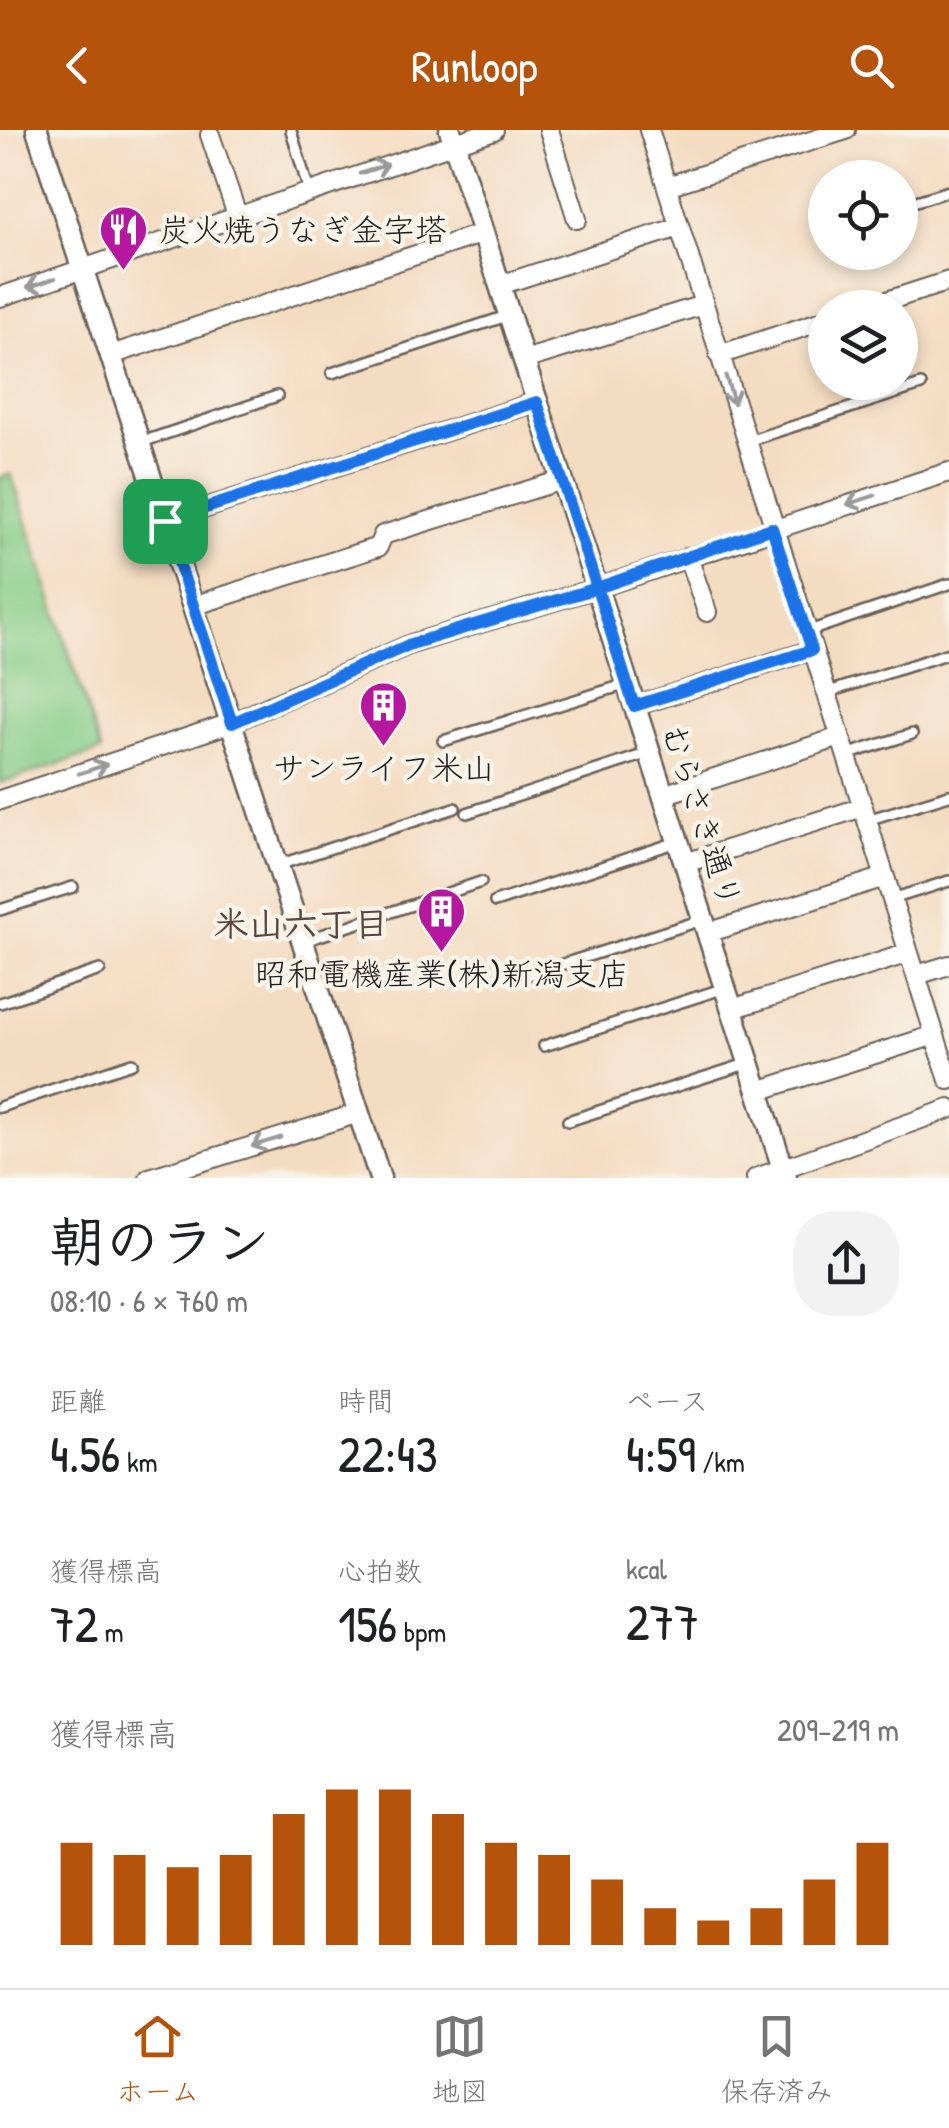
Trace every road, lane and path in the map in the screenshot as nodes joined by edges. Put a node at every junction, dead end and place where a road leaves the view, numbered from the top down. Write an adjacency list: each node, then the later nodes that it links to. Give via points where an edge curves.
1 (37, 130): 17 (street)
2 (291, 130): 11 (lane)
3 (494, 130): 8 (street)
4 (549, 130): 14 (street)
5 (649, 130): 9 (street)
6 (846, 130): 9 (street)
7 (210, 135): 13 (street)
8 (452, 136): 11 (street, one-way to 8); 16 (street, むらさき通り)
9 (666, 186): 15 (street)
10 (949, 190): 12 (lane)
11 (309, 191): 13 (street)
12 (918, 200)
13 (237, 215): 17 (street)
14 (577, 219)
15 (679, 227): 19 (street); 22 (street)
16 (483, 233): 19 (street, むらさき通り); 26 (street)
17 (82, 268): 21 (street, one-way to 21); 26 (street)
18 (949, 281): 20 (street)
19 (500, 285): 23 (street, むらさき通り)
20 (918, 291)
21 (0, 296)
22 (703, 304): 25 (street); 27 (street)
23 (510, 315): 27 (street, むらさき通り); 28 (lane)
24 (808, 325): 25 (street)
25 (719, 354): 33 (street, one-way to 33)
26 (111, 355): 32 (street)
27 (524, 360): 31 (street, むらさき通り)
28 (332, 373)
29 (921, 386): 33 (lane)
30 (277, 396): 32 (lane)
31 (537, 402): 35 (street, むらさき通り); 36 (street)
32 (140, 442): 36 (street)
33 (746, 442): 37 (street)
34 (949, 472): 37 (street, one-way to 37)
35 (562, 480): 40 (street, むらさき通り); 41 (street, via 383,535 378,547)
36 (165, 521): 41 (street)
37 (772, 528): 38 (street); 43 (street)
38 (688, 557): 40 (street); 42 (street)
39 (949, 584): 43 (lane)
40 (597, 588): 45 (street, むらさき通り); 48 (street, via 411,644)
41 (193, 606): 48 (street)
42 (706, 612)
43 (809, 641): 46 (street); 47 (street)
44 (949, 653): 46 (lane)
45 (628, 683): 47 (street, むらさき通り); 50 (lane)
46 (826, 694): 51 (street)
47 (634, 706): 52 (street, むらさき通り)
48 (232, 723): 55 (street, one-way to 48); 61 (street)
49 (912, 734): 51 (lane)
50 (443, 741)
51 (843, 746): 53 (street); 58 (street)
52 (650, 753): 53 (street, むらさき通り); 57 (lane)
53 (663, 795): 59 (street, むらさき通り)
54 (949, 796): 58 (lane)
55 (0, 800)
56 (455, 808): 61 (lane)
57 (466, 813)
58 (865, 813): 60 (street); 62 (street)
59 (678, 842): 60 (street, むらさき通り); 67 (lane)
60 (685, 863): 69 (street, むらさき通り)
61 (278, 864): 70 (street)
62 (885, 877): 66 (street); 69 (street)
63 (949, 881): 66 (lane)
64 (481, 882): 70 (lane)
65 (73, 887): 68 (lane)
66 (892, 899): 71 (street)
67 (495, 902)
68 (0, 910)
69 (705, 926): 75 (lane); 76 (street, むらさき通り)
70 (304, 941): 86 (street)
71 (910, 952): 74 (street); 76 (street)
72 (949, 964): 74 (street)
73 (100, 970): 77 (lane)
74 (917, 975): 78 (street)
75 (519, 978)
76 (728, 999): 79 (lane); 81 (street, むらさき通り)
77 (0, 1003)
78 (935, 1035): 82 (street); 83 (street)
79 (544, 1046)
80 (132, 1063): 84 (lane)
81 (749, 1063): 83 (street, むらさき通り); 87 (lane)
82 (949, 1080)
83 (758, 1091): 88 (street, むらさき通り)
84 (0, 1107)
85 (949, 1109): 88 (street)
86 (359, 1112): 89 (street, one-way to 89); 90 (street)
87 (568, 1122)
88 (784, 1174): 91 (street)
89 (149, 1178)
90 (380, 1178)
91 (756, 1178)

